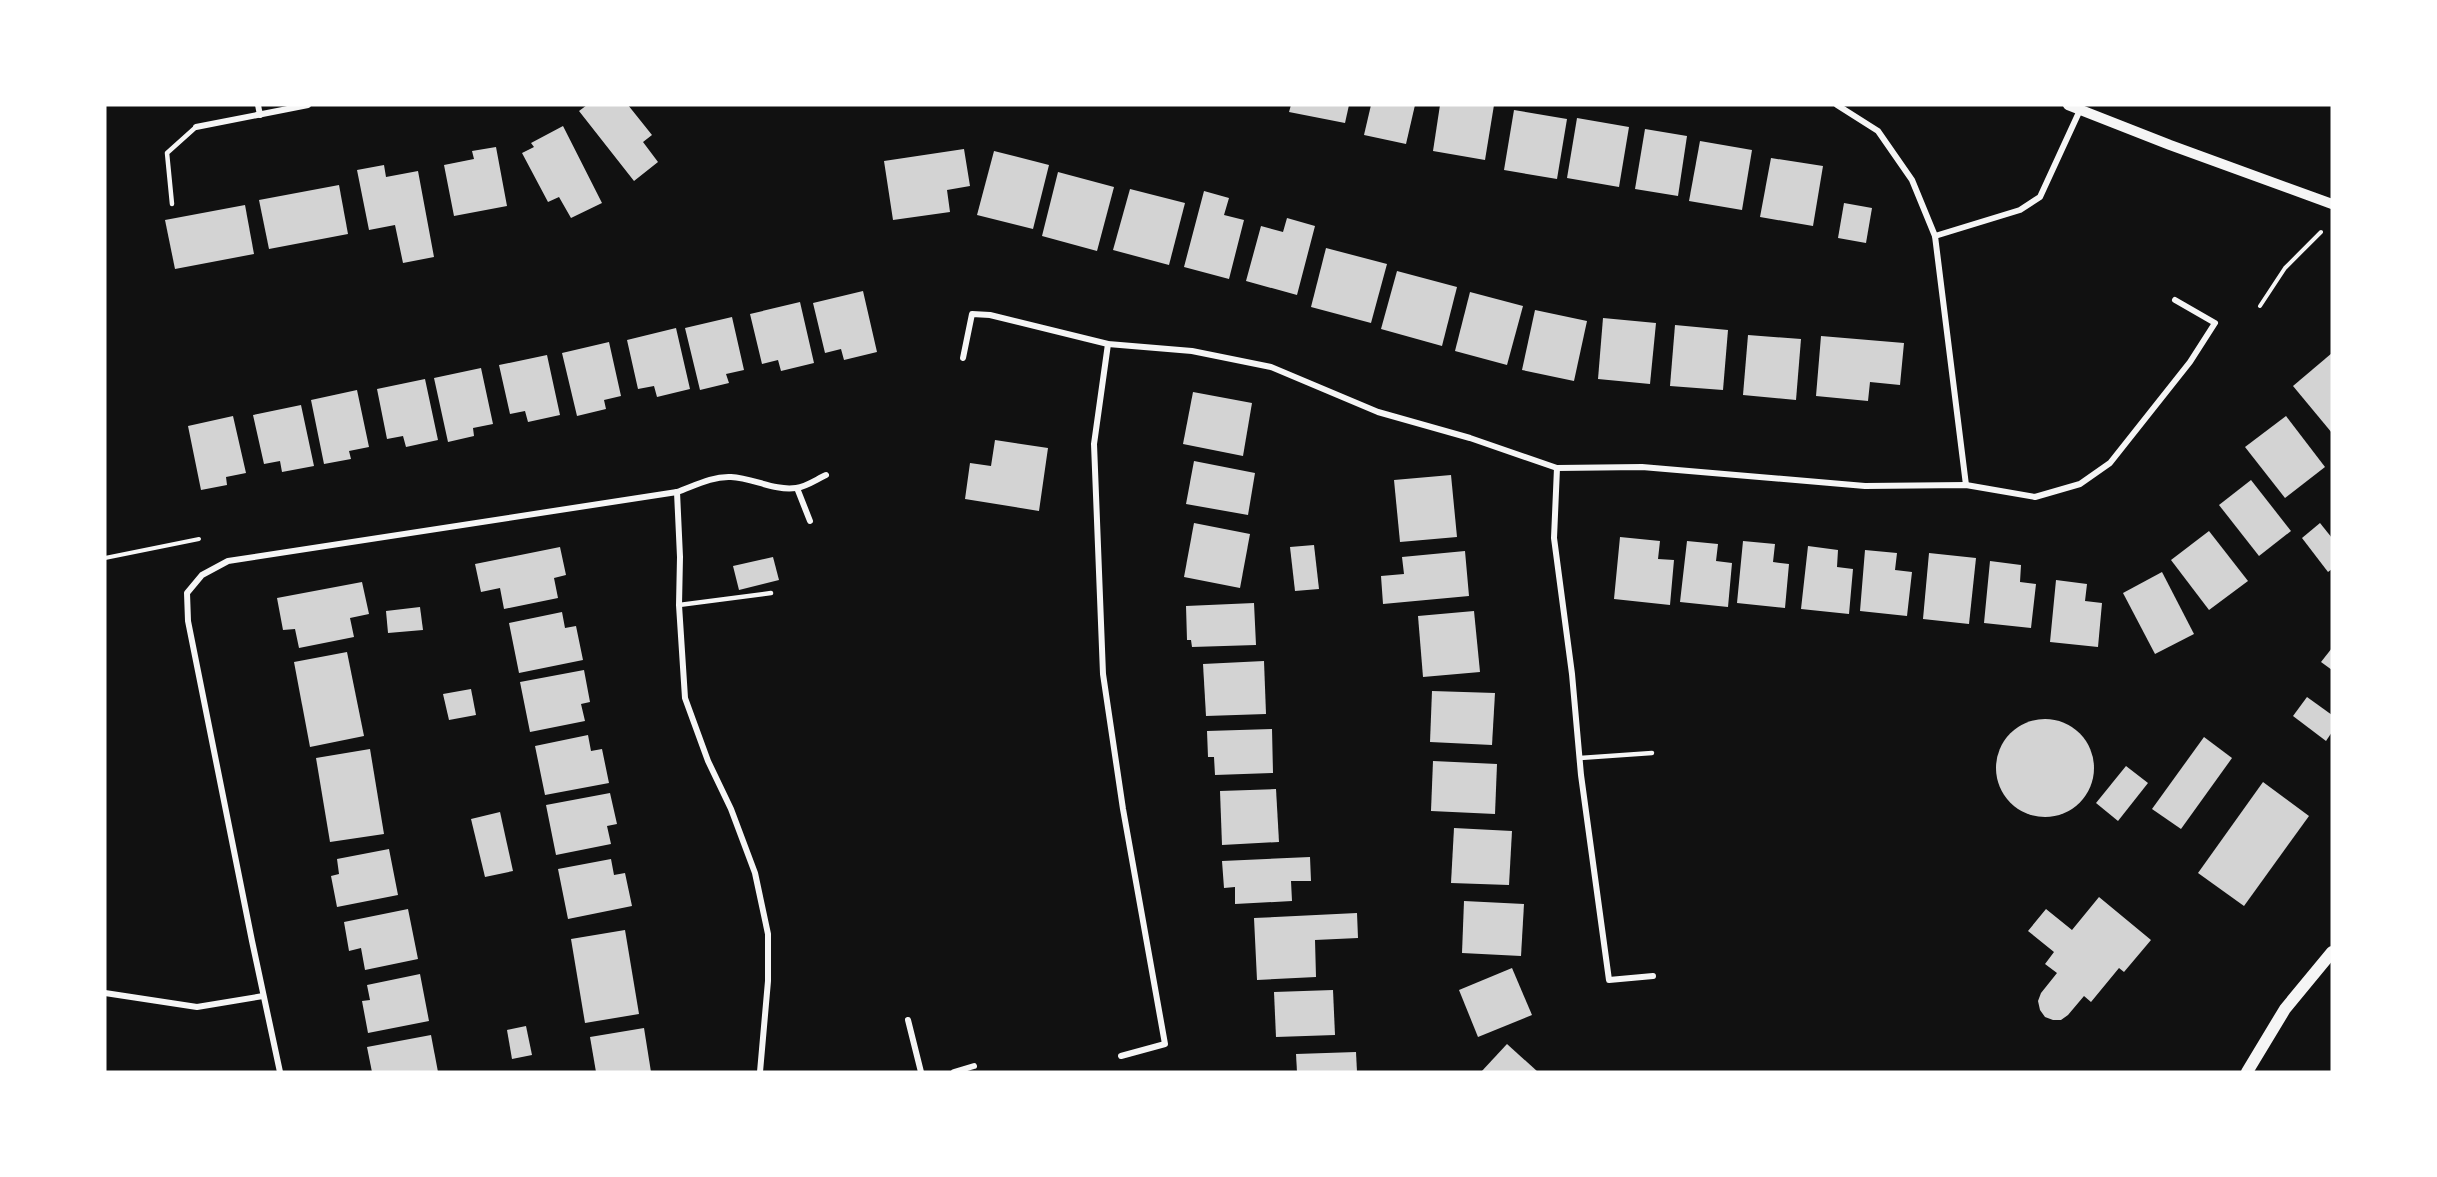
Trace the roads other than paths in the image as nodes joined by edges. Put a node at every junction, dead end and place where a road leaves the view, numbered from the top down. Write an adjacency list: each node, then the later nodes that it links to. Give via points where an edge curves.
1 (258, 105): 6 (street)
2 (308, 105): 6 (street)
3 (1837, 105): 10 (street, via 1878,131 1912,180)
4 (2068, 105): 5 (street)
5 (2080, 110): 9 (street); 10 (street, via 2040,197 2020,210)
6 (260, 114): 7 (street)
7 (196, 127): 8 (lane, via 167,153)
8 (172, 204)
9 (2332, 204)
10 (1935, 236): 16 (street)
11 (2175, 300): 16 (street, via 2215,323 2190,362 2110,463 2080,484 2035,497)
12 (1107, 344): 13 (street, via 972,314); 14 (street, via 1192,351 1271,367 1377,412); 29 (street, via 1094,444 1103,674 1165,1044)
13 (963, 358)
14 (1557, 468): 16 (street, via 1642,467 1865,486); 23 (street, via 1554,538)
15 (826, 475): 17 (street)
16 (1966, 485)
17 (797, 488): 18 (street, via 776,488 729,477); 19 (street)
18 (677, 492): 21 (street); 27 (street, via 228,561 202,574 187,593 188,621)
19 (810, 521)
20 (771, 592): 21 (lane)
21 (679, 605): 32 (street, via 686,698 755,873 768,934)
22 (1652, 753): 23 (lane)
23 (1580, 758): 25 (street, via 1609,980)
24 (2332, 952): 35 (main road, via 2285,1009)
25 (1653, 976)
26 (105, 993): 27 (street, via 196,1007)
27 (263, 996): 31 (street)
28 (908, 1020): 33 (street)
29 (1121, 1056)
30 (974, 1066): 34 (street)
31 (280, 1072)
32 (760, 1072)
33 (921, 1072)
34 (954, 1072)
35 (2247, 1072)

